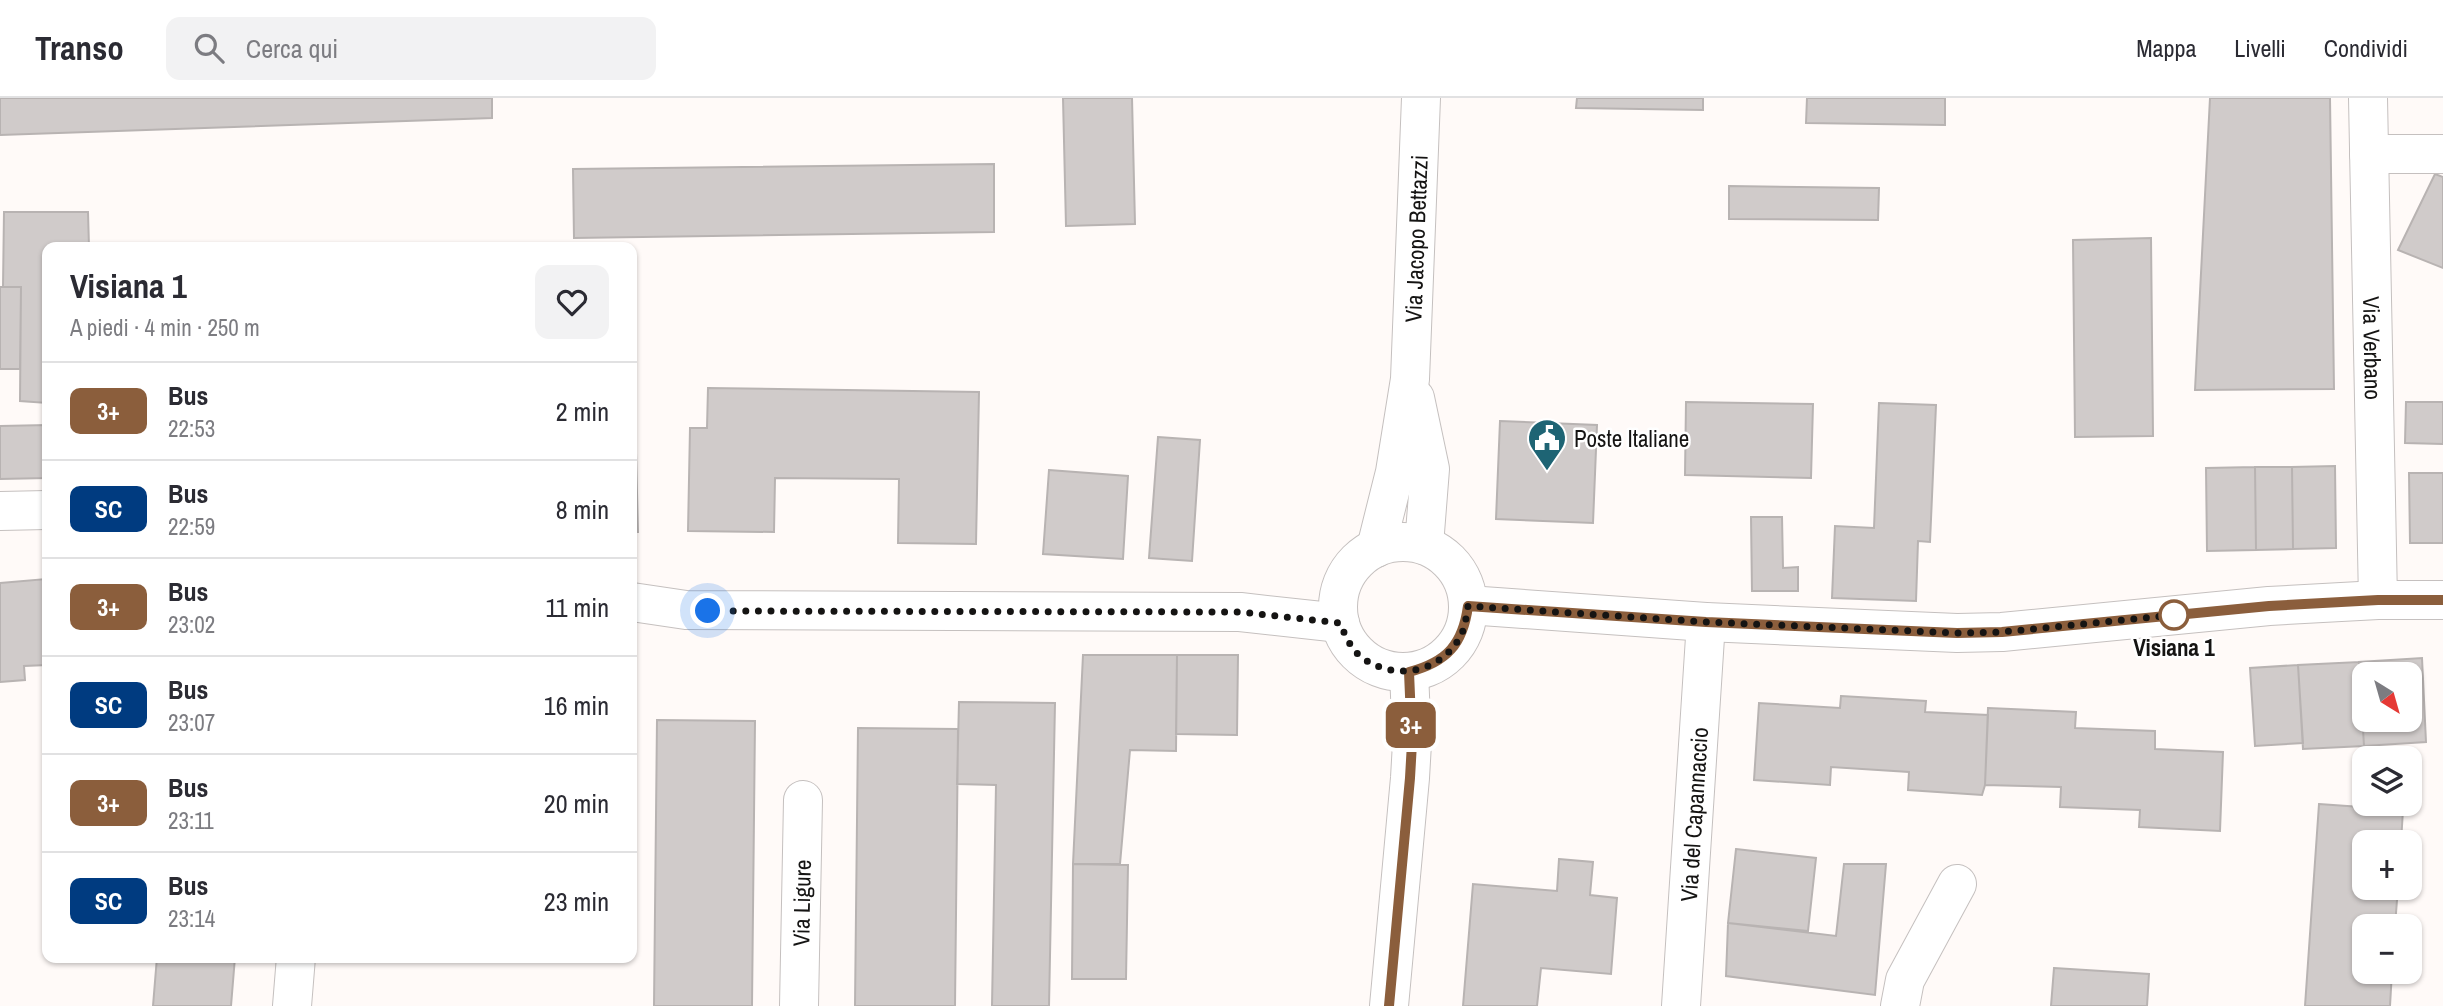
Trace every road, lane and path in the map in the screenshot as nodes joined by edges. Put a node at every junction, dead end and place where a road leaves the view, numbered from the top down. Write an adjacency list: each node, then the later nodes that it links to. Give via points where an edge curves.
1 (1421, 98): 5 (street, Via Jacopo Bettazzi)
2 (2368, 98): 3 (street, Via Verbano)
3 (2369, 154): 4 (street); 10 (street, Via Verbano)
4 (2443, 155)
5 (1410, 379): 8 (street, Via Jacopo Bettazzi, via 1430,469); 9 (street, Via Jacopo Bettazzi, via 1395,472)
6 (42, 510): 7 (street)
7 (0, 511)
8 (1423, 545): 9 (street, via 1392,543); 13 (street, via 1456,568)
9 (1376, 548): 15 (street, via 1349,571 1341,587)
10 (2378, 600): 11 (street); 14 (street, via 2002,632)
11 (2443, 600)
12 (637, 603): 15 (street, via 686,610 775,612 1240,612)
13 (1468, 606): 14 (street); 16 (street, via 1458,642 1428,667)
14 (1706, 622): 23 (street, Via del Capannaccio)
15 (1340, 623): 16 (street, via 1358,654 1374,665)
16 (1409, 672): 22 (street, via 1410,778)
17 (803, 800): 21 (street, Via Ligure)
18 (1957, 884): 24 (street, via 1905,980)
19 (296, 963): 20 (street)
20 (292, 1006)
21 (799, 1006)
22 (1389, 1006)
23 (1681, 1006)
24 (1900, 1006)

